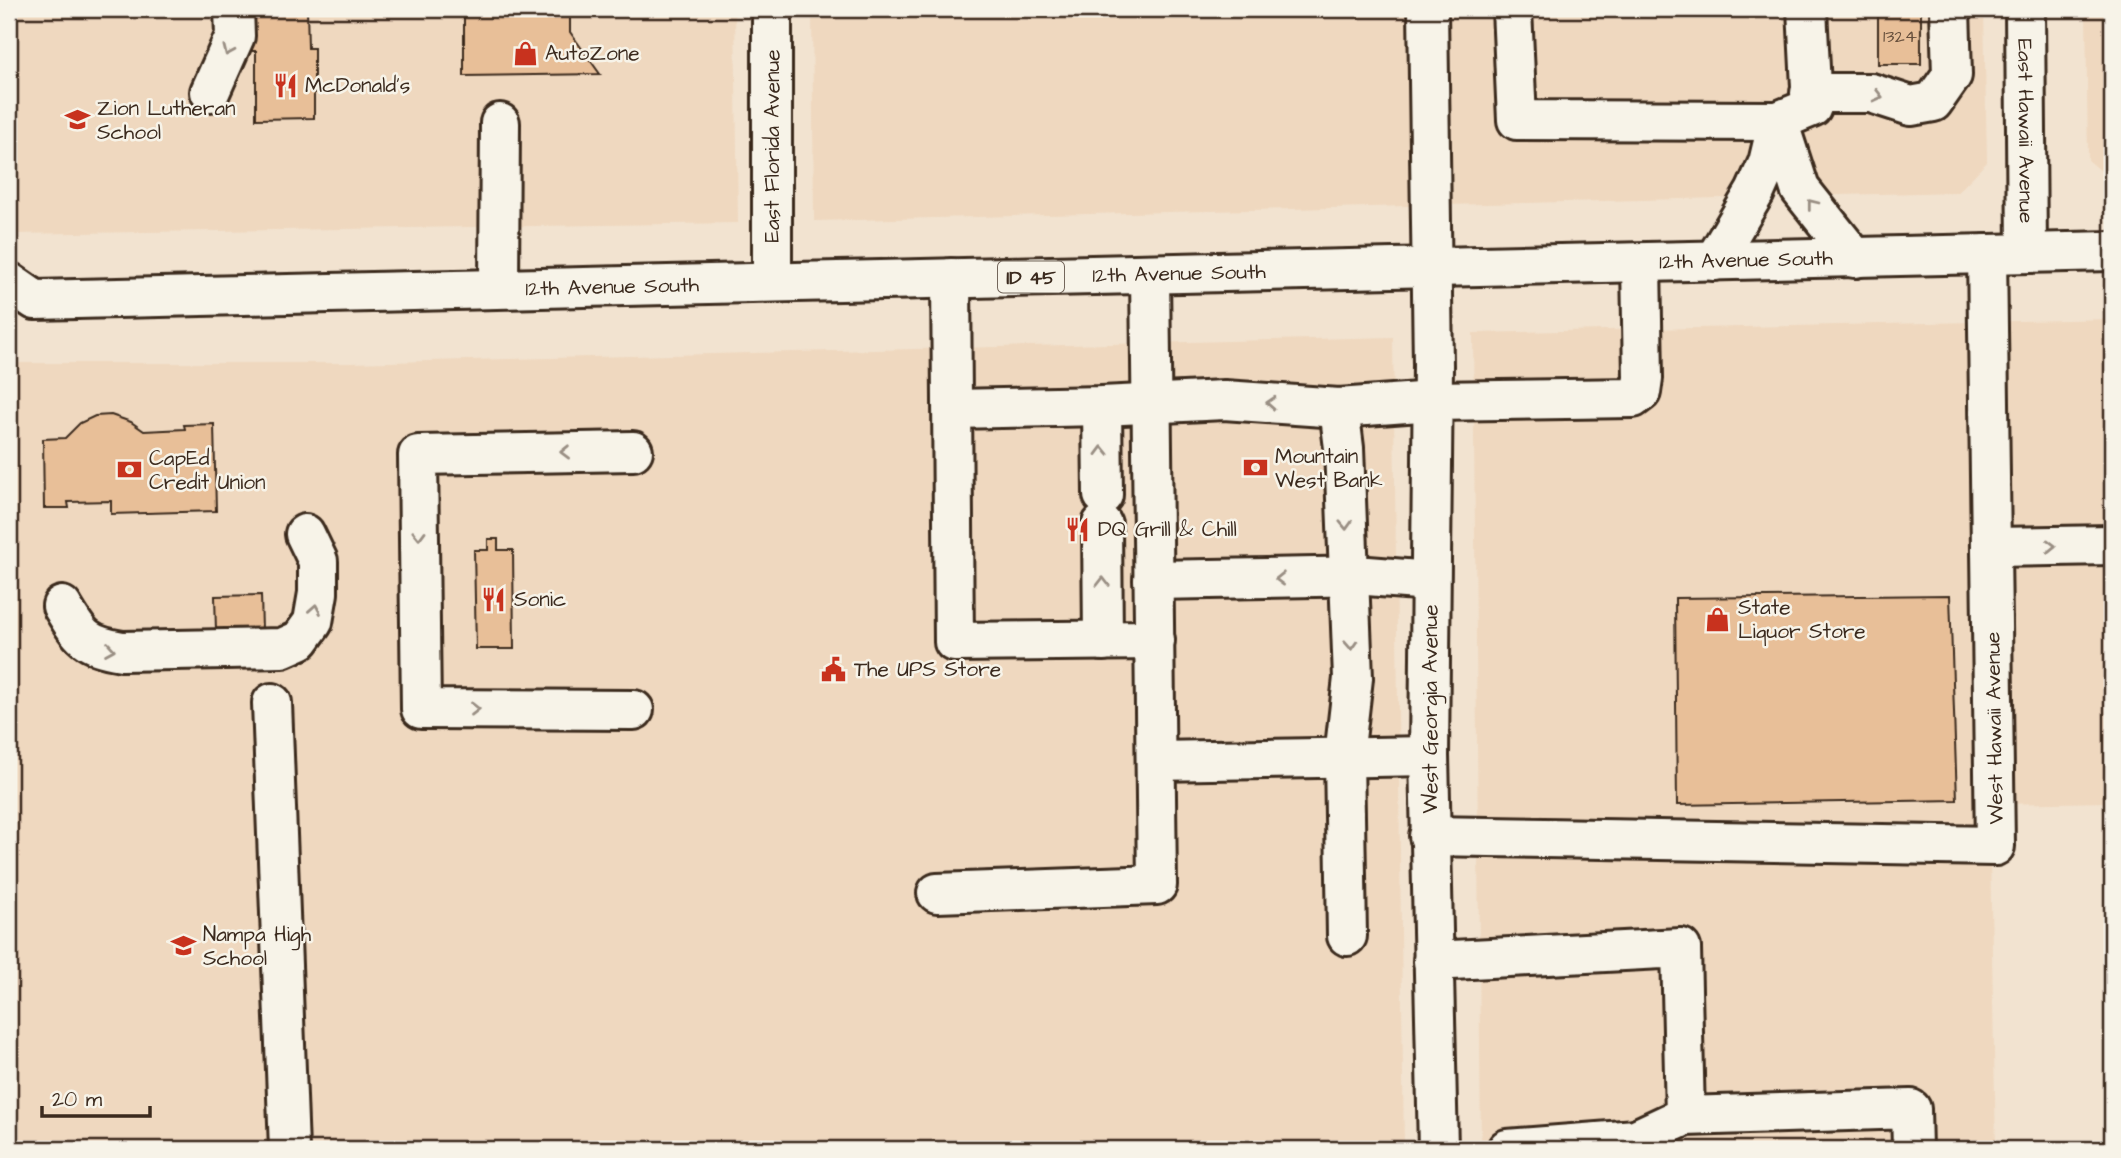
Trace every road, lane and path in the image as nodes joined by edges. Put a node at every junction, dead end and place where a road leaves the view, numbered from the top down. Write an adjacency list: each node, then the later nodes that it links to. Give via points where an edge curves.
1 (234, 9): 8 (street, one-way to 8, via 234,36)
2 (772, 9): 21 (street, East Florida Avenue)
3 (1428, 9): 18 (street, West Georgia Avenue)
4 (1512, 9): 10 (street, via 1517,120)
5 (1807, 9): 9 (street)
6 (1950, 9): 9 (street, one-way to 6, via 1871,93 1910,106 1933,102 1952,75)
7 (2025, 9): 13 (street, East Hawaii Avenue)
8 (210, 92)
9 (1810, 93): 10 (street, via 1812,107)
10 (1778, 121): 15 (street, one-way to 10, via 1800,189); 16 (street, via 1768,163)
11 (500, 123): 22 (street)
12 (2112, 251): 13 (street, 12th Avenue South / ID 45)
13 (2027, 253): 14 (street, 12th Avenue South / ID 45)
14 (1987, 254): 15 (street, 12th Avenue South / ID 45); 32 (street, West Hawaii Avenue)
15 (1855, 258): 16 (street, 12th Avenue South / ID 45)
16 (1714, 261): 17 (street, 12th Avenue South / ID 45)
17 (1641, 263): 18 (street, 12th Avenue South / ID 45); 24 (street, via 1643,378 1640,392 1633,398)
18 (1433, 268): 19 (street, 12th Avenue South / ID 45); 24 (street, West Georgia Avenue)
19 (1150, 274): 20 (street, 12th Avenue South / ID 45); 25 (street)
20 (951, 278): 21 (street, 12th Avenue South / ID 45); 28 (street)
21 (772, 282): 22 (street, 12th Avenue South / ID 45)
22 (499, 288): 23 (street, 12th Avenue South / ID 45)
23 (18, 301)
24 (1433, 401): 27 (street); 35 (street, West Georgia Avenue)
25 (1152, 404): 26 (street); 27 (street, one-way to 25, via 1224,400); 34 (street)
26 (1102, 407): 28 (street); 38 (street, one-way to 26)
27 (1339, 408): 33 (street, one-way to 33)
28 (953, 410): 38 (street, via 954,642)
29 (633, 451): 40 (street, one-way to 40, via 418,455 421,709)
30 (305, 534): 36 (street, one-way to 30, via 77,632 96,647 122,651 282,648 300,640 313,622 318,561)
31 (2112, 544): 32 (street, one-way to 31)
32 (1991, 547): 44 (street, West Hawaii Avenue, via 1995,846)
33 (1348, 577): 34 (street, one-way to 34); 35 (street); 42 (street, one-way to 42, via 1353,678)
34 (1153, 580): 37 (street)
35 (1430, 581): 41 (street, West Georgia Avenue)
36 (62, 606)
37 (1154, 640): 38 (street); 43 (street)
38 (1103, 641)
39 (271, 703): 49 (street)
40 (634, 710)
41 (1429, 756): 42 (street); 44 (street, West Georgia Avenue)
42 (1344, 757): 43 (street); 46 (street)
43 (1156, 761): 45 (street, via 1157,885)
44 (1429, 836): 47 (street, West Georgia Avenue)
45 (937, 893)
46 (1347, 936)
47 (1433, 961): 48 (street, via 1681,948); 50 (street, West Georgia Avenue)
48 (1685, 1116): 51 (street, via 1636,1139); 52 (street, via 1910,1110)
49 (289, 1149)
50 (1438, 1149)
51 (1507, 1149)
52 (1912, 1149)

